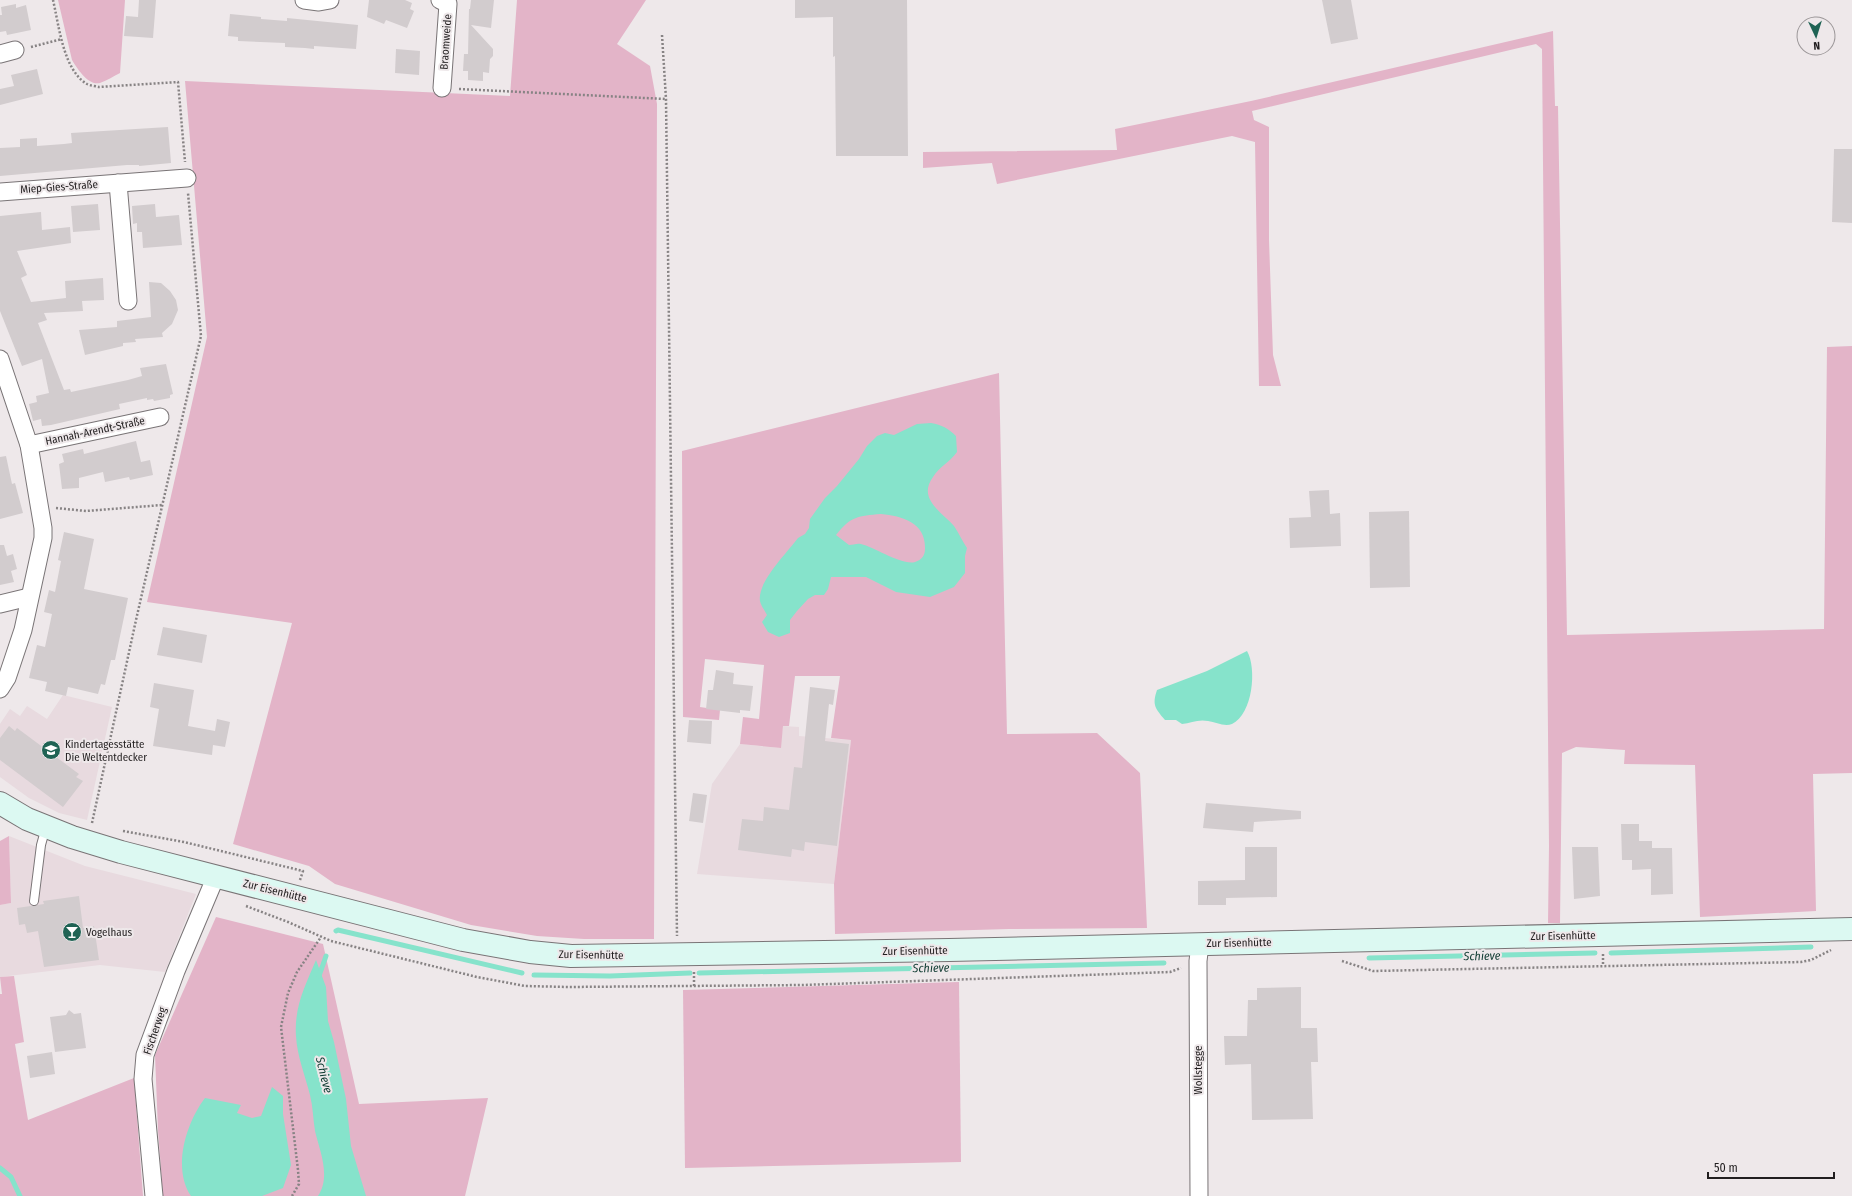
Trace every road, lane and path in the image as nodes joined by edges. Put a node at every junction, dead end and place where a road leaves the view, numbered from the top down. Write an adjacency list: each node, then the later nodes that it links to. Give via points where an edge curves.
1 (53, 0): 6 (path)
2 (304, 0): 3 (street)
3 (330, 0)
4 (440, 0): 8 (street, Braomweide, via 448,4)
5 (662, 35): 9 (path)
6 (62, 39): 7 (path); 10 (path, via 72,68 88,85 99,87 178,82)
7 (8, 52)
8 (442, 88): 9 (path)
9 (666, 99): 33 (path, via 677,936)
10 (187, 178): 11 (street, Miep-Gies-Straße); 17 (path, via 201,336)
11 (118, 183): 12 (street, Miep-Gies-Straße); 13 (street)
12 (0, 192)
13 (128, 300)
14 (0, 360): 16 (street)
15 (160, 417): 16 (street, Hannah-Arendt-Straße)
16 (29, 446): 18 (street)
17 (162, 504): 18 (path, via 86,511); 23 (path, via 92,825)
18 (40, 507): 19 (street, via 43,538)
19 (29, 597): 20 (street); 21 (street, via 23,630 7,678)
20 (0, 604)
21 (0, 689)
22 (0, 803): 24 (street, Zur Eisenhütte)
23 (98, 826)
24 (46, 827): 26 (street, Zur Eisenhütte, via 121,852); 28 (lane, via 41,845)
25 (118, 830): 27 (path, via 184,842 303,871)
26 (216, 876): 27 (street, Zur Eisenhütte); 35 (street, Fischerweg, via 176,971 145,1055 143,1079)
27 (296, 896): 30 (path, via 288,922); 33 (street, Zur Eisenhütte, via 464,940 516,950 571,956)
28 (34, 901)
29 (1852, 929): 32 (street, Zur Eisenhütte)
30 (321, 937): 32 (path, via 477,977 525,986 562,987 803,984 1170,972); 36 (path, via 297,972 288,993 281,1028 299,1184)
31 (1832, 949): 34 (path, via 1802,962 1373,971)
32 (1199, 953): 33 (street, Zur Eisenhütte); 37 (street, Wollstegge)
33 (694, 955)
34 (1338, 959)
35 (154, 1196)
36 (292, 1196)
37 (1199, 1196)

